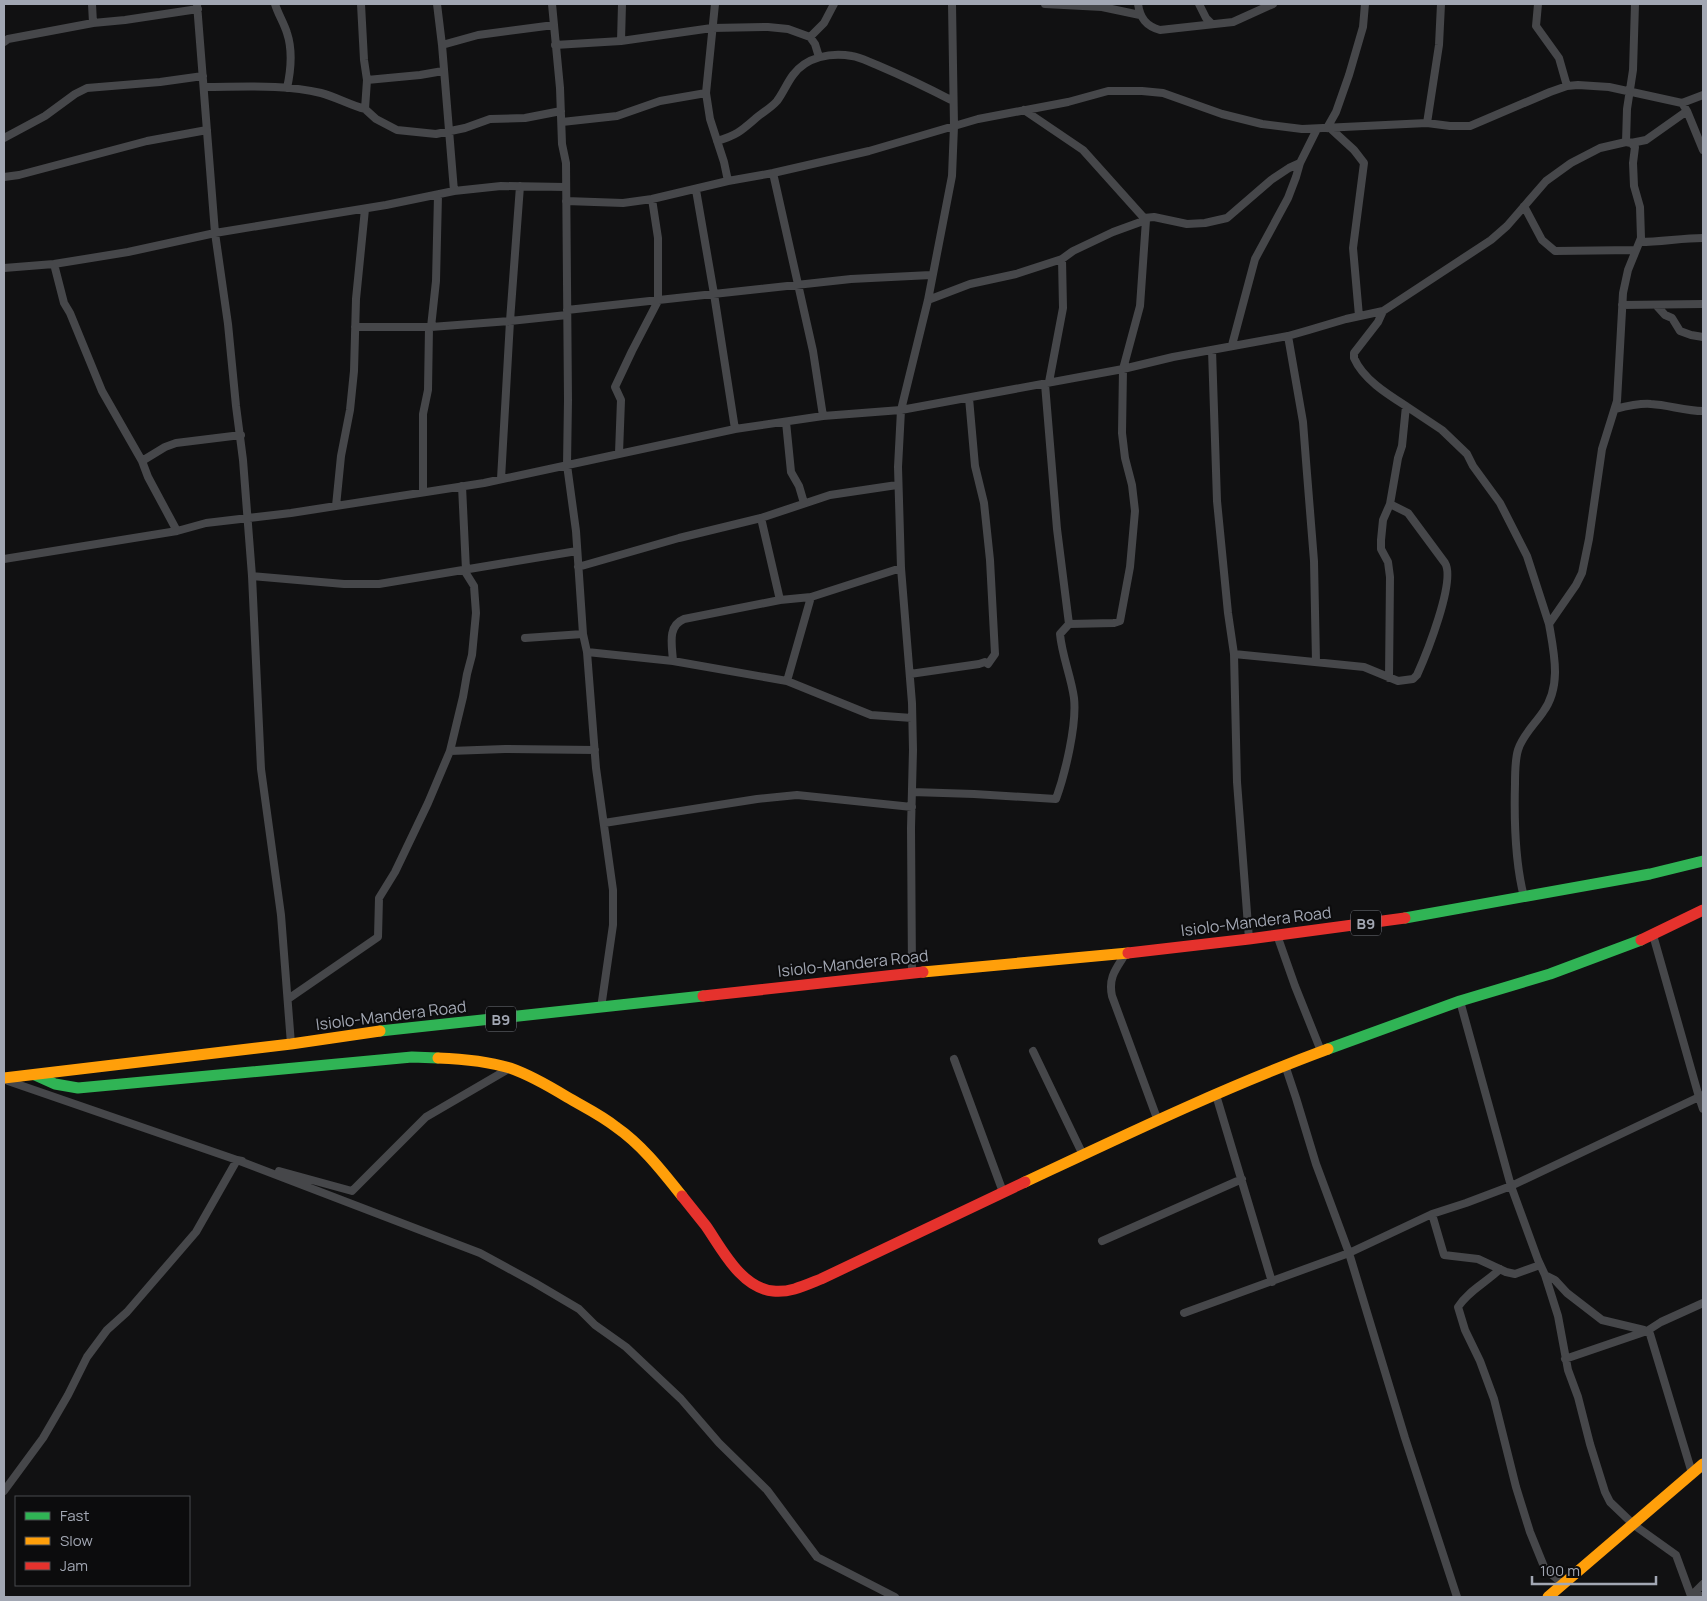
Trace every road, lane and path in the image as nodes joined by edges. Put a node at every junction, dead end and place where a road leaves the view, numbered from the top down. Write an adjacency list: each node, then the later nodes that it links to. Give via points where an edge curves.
1 (92, 4): 20 (street)
2 (275, 4): 35 (street, via 287,33 290,52)
3 (361, 4): 32 (street)
4 (437, 4): 27 (street)
5 (552, 4): 22 (street)
6 (622, 4): 25 (street)
7 (715, 4): 23 (street)
8 (834, 4): 24 (street, via 824,23)
9 (952, 4): 39 (street)
10 (1045, 4): 19 (street, via 1102,7)
11 (1138, 4): 19 (street)
12 (1199, 4): 21 (street)
13 (1273, 4): 21 (street, via 1233,22)
14 (1365, 4): 48 (street, via 1363,27 1349,75)
15 (1441, 4): 46 (street, via 1439,45)
16 (1538, 4): 33 (street, via 1536,26 1559,58)
17 (1635, 4): 36 (street)
18 (198, 6): 20 (street); 31 (street)
19 (1140, 15): 21 (street, via 1152,28 1160,30)
20 (93, 23): 26 (street)
21 (1212, 24)
22 (554, 25): 27 (street, via 478,35); 28 (street)
23 (712, 28): 24 (street, via 776,27); 25 (street); 37 (street)
24 (810, 37): 29 (street)
25 (621, 41): 28 (street)
26 (4, 42)
27 (442, 45): 30 (street)
28 (556, 45): 43 (street)
29 (819, 57): 39 (street, via 854,56); 53 (street, via 804,63 794,73 777,100 764,113 734,136)
30 (443, 71): 32 (street); 51 (street)
31 (203, 76): 34 (street); 52 (street, via 87,88)
32 (367, 80): 41 (street)
33 (1567, 86): 36 (street, via 1593,85); 46 (street, via 1470,126)
34 (204, 87): 35 (street); 50 (street)
35 (287, 88): 41 (street, via 323,93)
36 (1630, 90): 40 (street); 54 (street, via 1627,109)
37 (706, 93): 45 (street, via 660,101 616,116); 53 (street)
38 (1703, 95): 40 (street)
39 (953, 101): 47 (street)
40 (1682, 103): 44 (street)
41 (365, 109): 51 (street, via 397,130)
42 (1024, 110): 47 (street); 49 (street, via 1108,91 1142,91 1170,95 1262,124); 69 (street, via 1083,150)
43 (561, 112): 45 (street); 51 (street, via 490,119)
44 (1687, 112): 54 (street, via 1646,140); 55 (street)
45 (562, 122): 61 (street)
46 (1427, 123): 48 (street)
47 (954, 126): 57 (street, via 869,151); 77 (street, via 952,176)
48 (1328, 128): 49 (street); 87 (street, via 1364,163 1352,248)
49 (1317, 129): 56 (street)
50 (208, 130): 58 (street, via 147,140); 70 (street)
51 (449, 132): 63 (street)
52 (4, 138)
53 (717, 140): 59 (street)
54 (1629, 142): 67 (street, via 1600,148 1571,163 1546,181); 72 (street, via 1635,147 1633,168 1640,212)
55 (1703, 150)
56 (1300, 163): 69 (street, via 1271,180 1227,218 1187,224 1154,217); 93 (street, via 1292,187 1255,259)
57 (773, 173): 59 (street); 78 (street)
58 (4, 178)
59 (728, 181): 62 (street)
60 (520, 186): 61 (street); 63 (street); 88 (street)
61 (565, 188): 66 (street)
62 (696, 190): 65 (street); 79 (street)
63 (454, 191): 64 (street)
64 (438, 195): 68 (street); 90 (street, via 436,281)
65 (652, 199): 66 (street, via 623,203); 81 (street, via 658,238)
66 (566, 201): 86 (street)
67 (1524, 206): 73 (street, via 1542,240 1555,251); 85 (street, via 1491,240)
68 (365, 209): 70 (street); 89 (street)
69 (1145, 219): 74 (street, via 1072,251); 95 (street, via 1140,306)
70 (215, 233): 75 (street); 105 (street)
71 (1703, 238): 72 (street)
72 (1640, 242): 73 (street)
73 (1636, 250): 83 (street, via 1626,275)
74 (1062, 259): 80 (street, via 970,284); 96 (street, via 1063,308)
75 (54, 264): 76 (street); 107 (street, via 64,303 102,391)
76 (4, 268)
77 (931, 275): 78 (street); 80 (street)
78 (799, 284): 79 (street); 102 (street)
79 (714, 294): 81 (street); 104 (street)
80 (928, 300): 100 (street)
81 (658, 301): 86 (street); 106 (street, via 615,387 621,400)
82 (1703, 304): 84 (street)
83 (1622, 305): 84 (street); 99 (street)
84 (1656, 305): 92 (street, via 1672,318 1680,331)
85 (1383, 311): 87 (street); 98 (street, via 1354,353 1354,358 1365,375)
86 (567, 313): 88 (street); 108 (street)
87 (1359, 316): 91 (street)
88 (510, 321): 90 (street); 109 (street)
89 (355, 327): 90 (street); 115 (street, via 350,410)
90 (430, 328): 112 (street, via 428,390 423,414)
91 (1288, 336): 93 (street); 134 (street, via 1304,432 1314,561)
92 (1703, 338)
93 (1232, 345): 94 (street)
94 (1212, 350): 95 (street); 132 (street, via 1217,501)
95 (1123, 369): 96 (street); 127 (street, via 1122,432 1135,511 1130,568 1121,617 1117,623)
96 (1047, 383): 97 (street); 127 (street, via 1057,529)
97 (969, 398): 100 (street); 135 (street, via 975,466 984,503 990,560 995,654 988,664)
98 (1406, 406): 114 (street); 128 (street, via 1442,430 1467,454 1489,487 1527,556)
99 (1615, 409): 101 (street, via 1653,404); 128 (street, via 1602,448 1582,573)
100 (902, 410): 102 (street); 110 (street)
101 (1703, 411)
102 (823, 416): 103 (street)
103 (786, 422): 104 (street); 113 (street, via 791,472)
104 (735, 429): 106 (street)
105 (241, 435): 107 (street, via 176,443); 117 (street)
106 (619, 453): 108 (street)
107 (142, 461): 118 (street)
108 (567, 465): 109 (street); 119 (street)
109 (501, 479): 111 (street)
110 (897, 485): 113 (street, via 843,492); 122 (street)
111 (462, 486): 112 (street); 123 (street)
112 (423, 491): 115 (street)
113 (804, 503): 116 (street)
114 (1390, 504): 136 (street, via 1383,520 1380,546 1388,562 1390,577); 136 (street, via 1408,513 1448,571 1437,624 1417,675 1413,680 1404,681)
115 (336, 506): 117 (street)
116 (761, 518): 121 (street); 126 (street)
117 (248, 519): 118 (street, via 206,523); 124 (street)
118 (177, 531): 120 (street)
119 (577, 551): 121 (street); 123 (street)
120 (4, 559)
121 (578, 567): 129 (street)
122 (902, 568): 125 (street); 135 (street)
123 (465, 570): 124 (street, via 380,584); 139 (street, via 474,586 476,622 472,655)
124 (252, 576): 152 (street, via 262,769)
125 (811, 596): 126 (street); 137 (street)
126 (780, 600): 133 (street, via 679,621 672,632)
127 (1069, 624): 141 (street, via 1060,634 1074,698 1073,729 1056,800)
128 (1549, 624): 145 (street, via 1554,692 1522,740 1516,755 1518,872)
129 (583, 634): 130 (street); 131 (street)
130 (526, 638)
131 (587, 652): 133 (street); 140 (street)
132 (1234, 654): 134 (street); 149 (street, via 1237,782)
133 (673, 661): 137 (street)
134 (1316, 662): 136 (street, via 1364,667)
135 (910, 674): 138 (street)
136 (1389, 678)
137 (787, 681): 138 (street, via 871,715)
138 (912, 718): 141 (street)
139 (450, 750): 140 (street); 152 (street, via 395,872 379,898 378,937)
140 (595, 750): 143 (street)
141 (912, 792): 142 (street)
142 (912, 807): 143 (street, via 797,795); 151 (street)
143 (604, 822): 154 (street, via 614,908)
144 (1703, 861): 145 (main road, Isiolo-Mandera Road / B9)
145 (1524, 897): 147 (main road, Isiolo-Mandera Road / B9, via 1417,916)
146 (1703, 910): 148 (main road)
147 (1277, 935): 149 (main road, Isiolo-Mandera Road / B9); 157 (street)
148 (1653, 935): 153 (main road, via 1550,974); 164 (street)
149 (1249, 939): 150 (main road, Isiolo-Mandera Road / B9)
150 (1126, 953): 151 (main road, Isiolo-Mandera Road / B9); 166 (street, via 1113,974 1110,986)
151 (912, 973): 154 (main road, Isiolo-Mandera Road / B9)
152 (288, 999): 155 (street)
153 (1460, 1001): 157 (main road); 170 (street)
154 (601, 1008): 155 (main road, Isiolo-Mandera Road / B9, via 380,1031)
155 (291, 1044): 161 (main road, Isiolo-Mandera Road / B9)
156 (1033, 1051): 167 (street)
157 (1321, 1051): 159 (main road)
158 (954, 1059): 171 (street)
159 (1285, 1065): 163 (main road); 174 (street, via 1316,1164)
160 (510, 1068): 161 (main road, via 488,1063 412,1057 78,1088 55,1084); 168 (street, via 426,1117 352,1191); 171 (main road, via 621,1130 658,1167 741,1273 766,1290 791,1290 821,1279)
161 (35, 1075): 162 (main road, Isiolo-Mandera Road / B9)
162 (4, 1079): 168 (street)
163 (1216, 1095): 166 (main road); 169 (street)
164 (1701, 1096): 165 (street); 170 (street)
165 (1703, 1110)
166 (1158, 1121): 167 (main road)
167 (1083, 1154): 171 (main road)
168 (237, 1160): 185 (street, via 196,1232 127,1312 107,1330 87,1358 43,1438); 191 (street, via 480,1253 579,1309 626,1347 681,1399 719,1443 768,1490 817,1557)
169 (1242, 1179): 173 (street); 178 (street)
170 (1510, 1186): 172 (street); 175 (street)
171 (1003, 1192)
172 (1432, 1214): 174 (street); 176 (street, via 1444,1255 1478,1259)
173 (1102, 1241)
174 (1349, 1253): 178 (street); 192 (street)
175 (1540, 1265): 176 (street, via 1515,1274); 177 (street)
176 (1500, 1269): 187 (street, via 1464,1298 1458,1307 1494,1399 1530,1532 1545,1568)
177 (1545, 1274): 181 (street, via 1602,1320); 182 (street, via 1558,1316)
178 (1272, 1282): 180 (street)
179 (1703, 1302): 181 (street)
180 (1184, 1313)
181 (1647, 1331): 182 (street); 184 (street)
182 (1565, 1359): 186 (street, via 1605,1492 1610,1502)
183 (1703, 1464): 184 (main road)
184 (1692, 1473): 186 (main road)
185 (4, 1491)
186 (1634, 1525): 187 (main road); 189 (street, via 1676,1555)
187 (1563, 1584): 193 (main road)
188 (1703, 1584): 189 (street)
189 (1691, 1596): 190 (street)
190 (1703, 1596)
191 (895, 1597)
192 (1457, 1597)
193 (1548, 1597)

